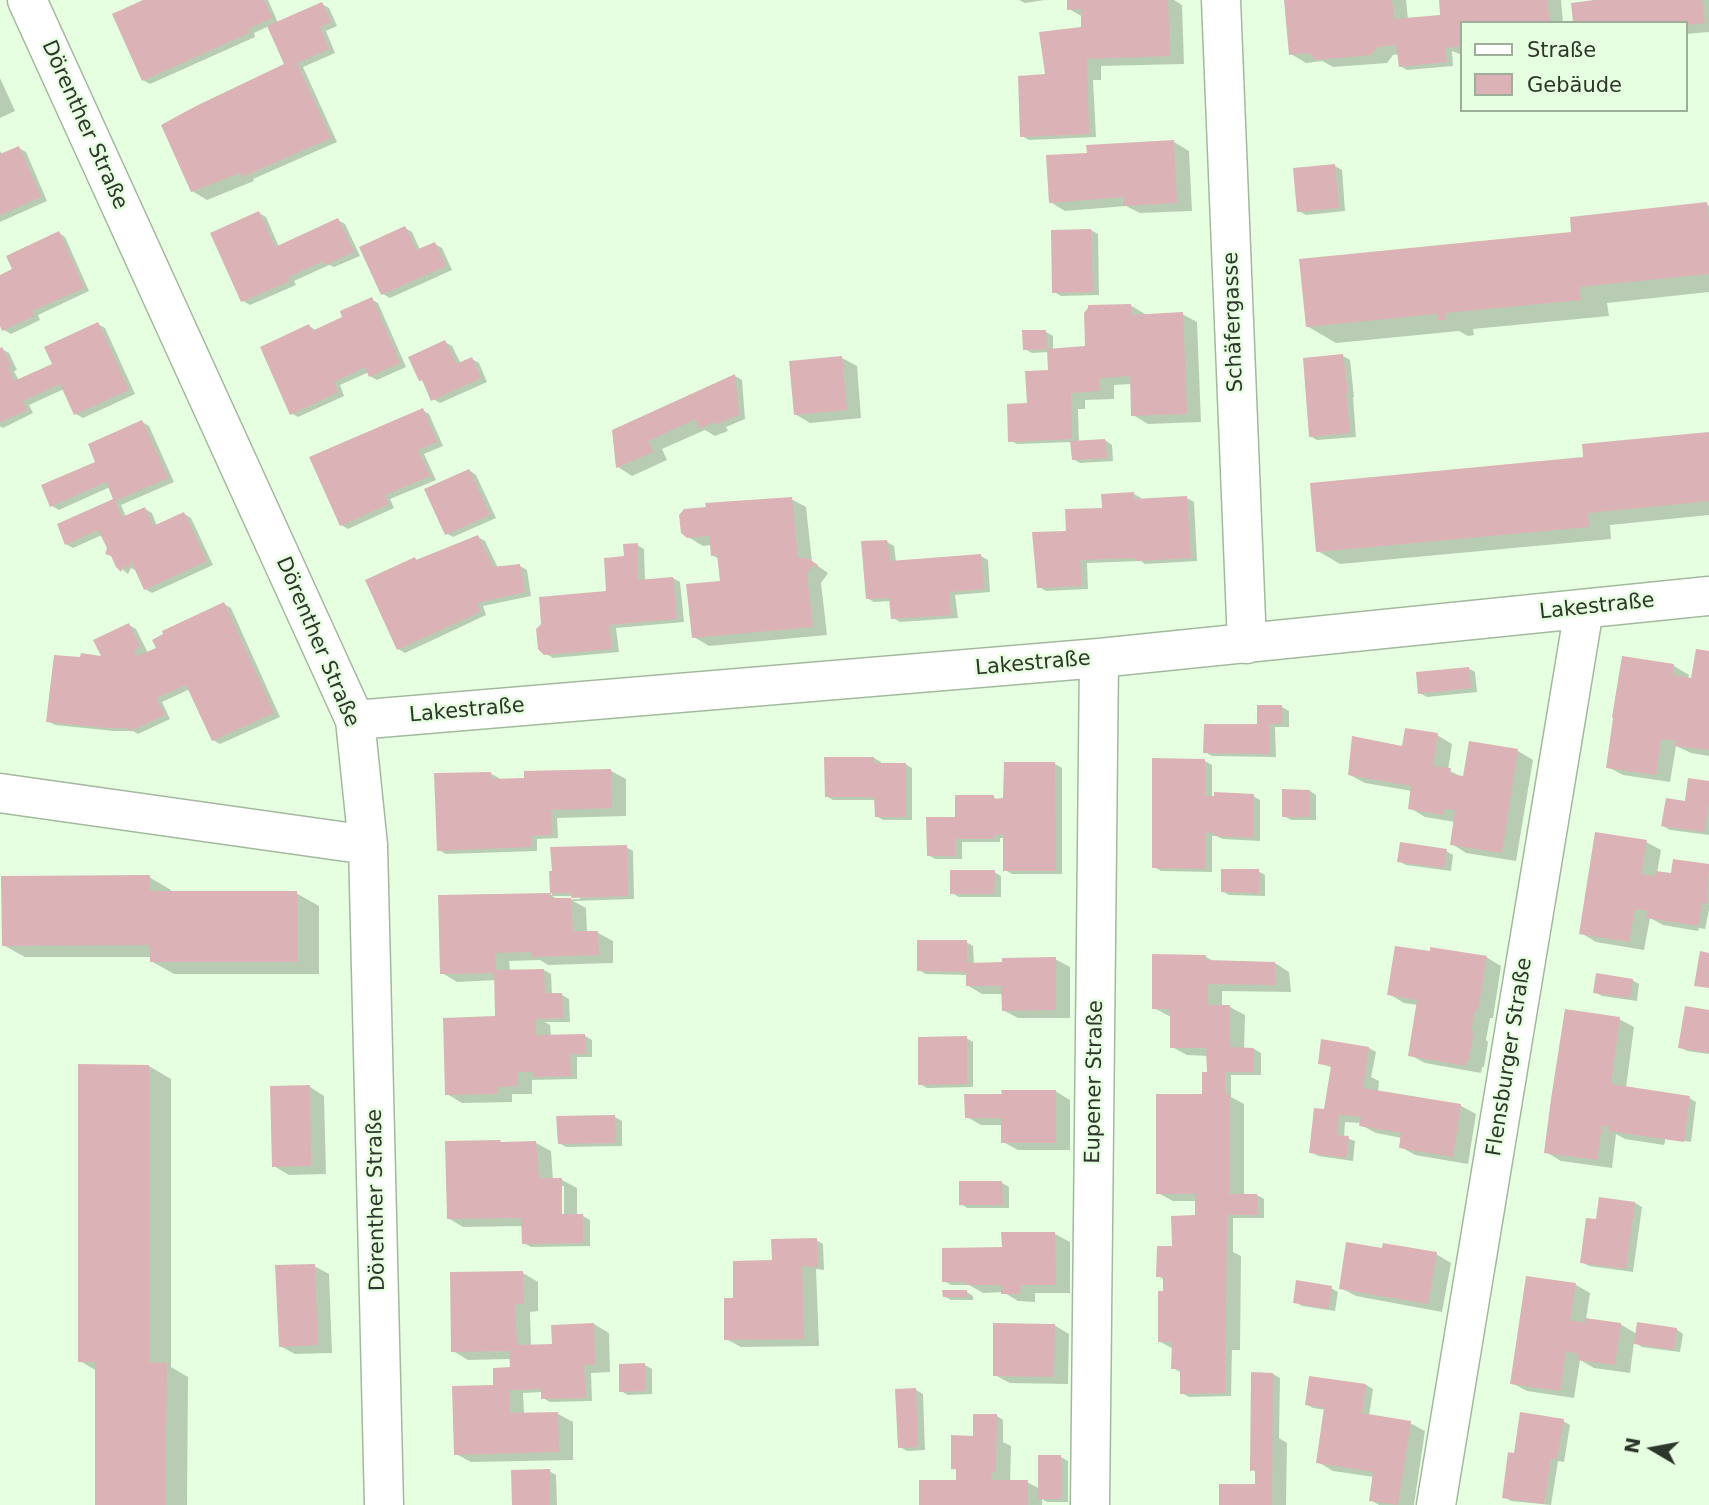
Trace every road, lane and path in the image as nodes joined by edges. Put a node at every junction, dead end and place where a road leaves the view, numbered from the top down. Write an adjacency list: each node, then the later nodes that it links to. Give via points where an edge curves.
1 (27, 0): 7 (street, Dörenther Straße)
2 (1221, 0): 5 (street, Schäfergasse)
3 (1709, 596): 4 (street, Lakestraße)
4 (1584, 608): 5 (street, Lakestraße); 12 (street, Flensburger Straße)
5 (1247, 644): 6 (street, Lakestraße)
6 (1099, 658): 7 (street, Lakestraße); 11 (street, Eupener Straße)
7 (355, 720): 9 (street, Dörenther Straße)
8 (0, 793): 9 (street)
9 (368, 845): 10 (street, Dörenther Straße)
10 (384, 1505)
11 (1090, 1505)
12 (1436, 1505)

